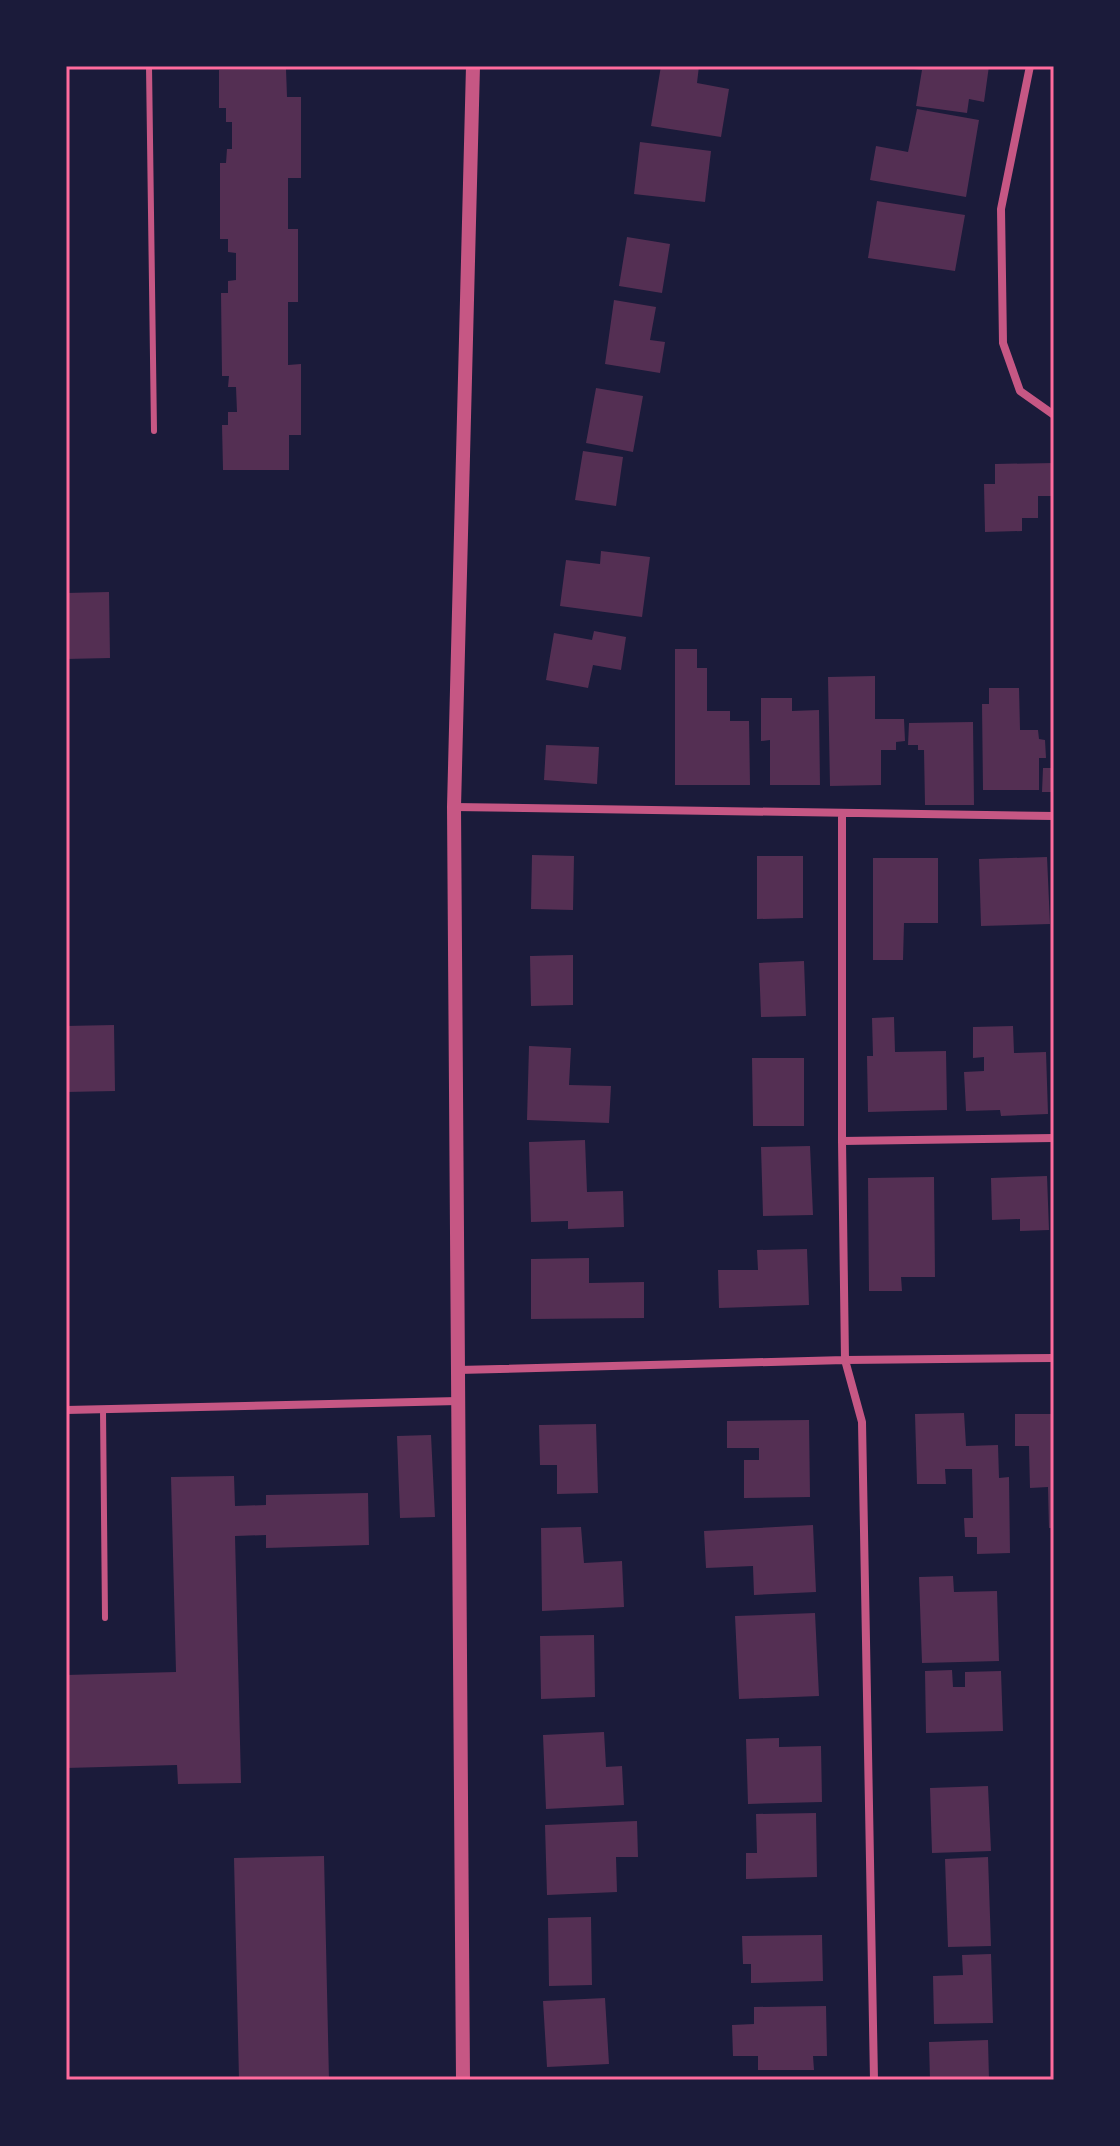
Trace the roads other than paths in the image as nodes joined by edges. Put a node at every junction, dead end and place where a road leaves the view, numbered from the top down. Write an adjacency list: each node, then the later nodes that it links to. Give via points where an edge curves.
1 (149, 66): 5 (lane)
2 (473, 66): 6 (street)
3 (1030, 66): 4 (street, via 1001,209 1003,343 1020,391)
4 (1054, 415)
5 (154, 431)
6 (454, 807): 7 (street); 13 (street)
7 (842, 813): 8 (street); 10 (street)
8 (1054, 816)
9 (1054, 1138): 10 (street)
10 (842, 1141): 12 (street)
11 (1054, 1358): 12 (street)
12 (845, 1360): 13 (street); 19 (street, via 862,1422)
13 (457, 1370): 14 (street)
14 (458, 1401): 16 (street); 18 (street)
15 (66, 1410): 16 (street)
16 (103, 1410): 17 (lane)
17 (105, 1618)
18 (463, 2080)
19 (874, 2080)

